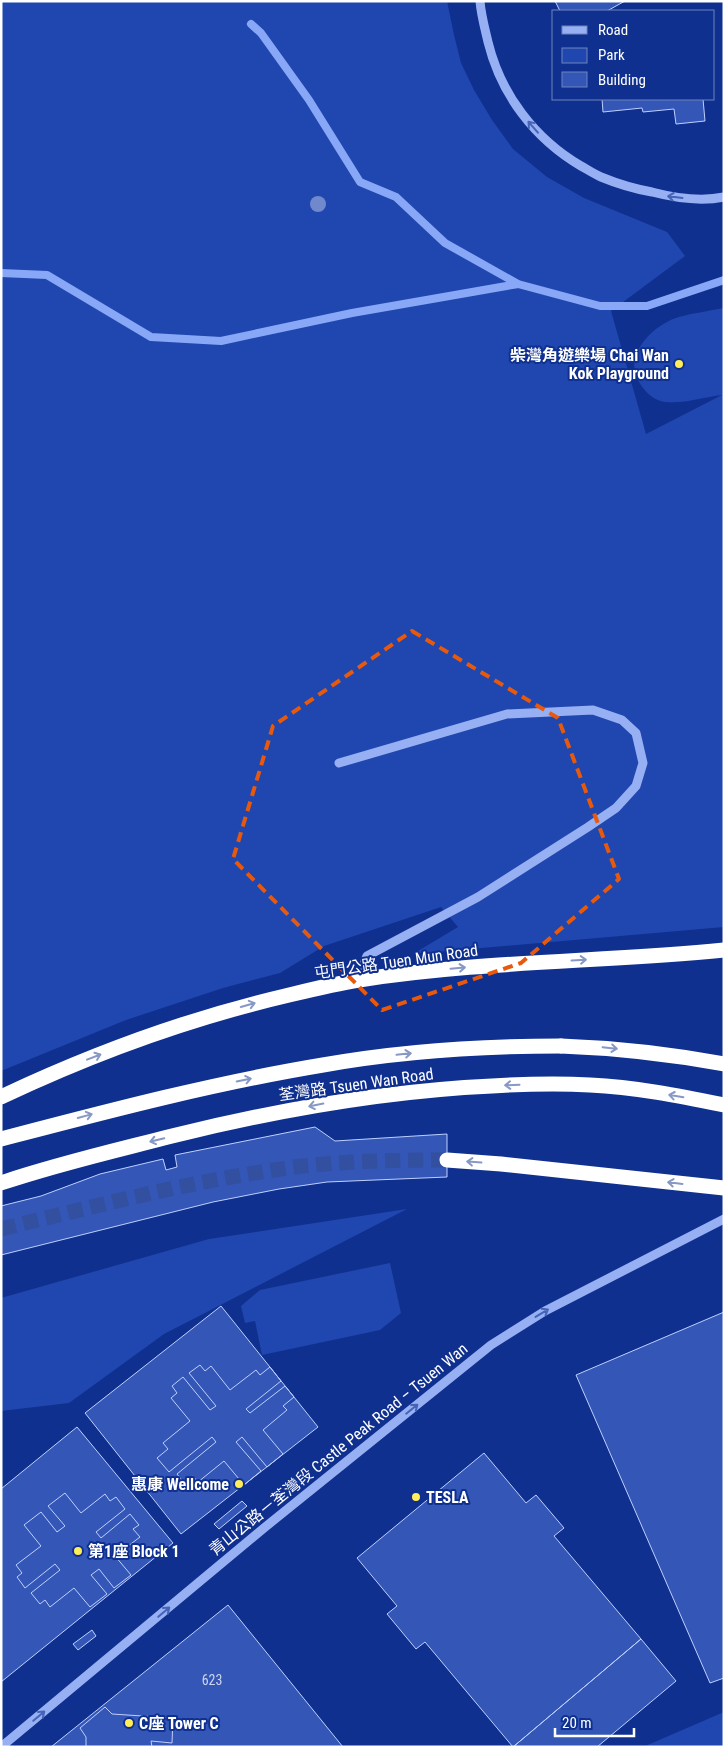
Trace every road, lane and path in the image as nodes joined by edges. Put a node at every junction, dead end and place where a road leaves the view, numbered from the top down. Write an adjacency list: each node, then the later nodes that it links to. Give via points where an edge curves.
1 (480, 1): 2 (street, one-way to 1, via 674,197 600,177 542,138 517,109 502,82 492,56)
2 (724, 197)
3 (339, 763): 5 (street, via 507,714 593,710 622,720 636,733 643,763 636,786 616,808 478,897 367,956)
4 (724, 950): 5 (highway, 屯門公路 Tuen Mun Road, one-way to 4, via 475,967)
5 (357, 980): 7 (highway, 屯門公路 Tuen Mun Road, one-way to 5, via 80,1062 194,1020)
6 (724, 1064): 9 (highway, 荃灣路 Tsuen Wan Road, one-way to 6, bridge, via 157,1099 323,1065 408,1053 561,1046 631,1051)
7 (1, 1097)
8 (724, 1105): 11 (highway, 荃灣路 Tsuen Wan Road, one-way to 11, via 616,1087 561,1084 429,1090 332,1102 221,1124 38,1170)
9 (1, 1139)
10 (447, 1160): 12 (highway, one-way to 10)
11 (1, 1184)
12 (724, 1188)
13 (724, 1219): 14 (street, 青山公路－荃灣段 Castle Peak Road – Tsuen Wan, one-way to 13, via 491,1345 545,1311)
14 (1, 1747)

